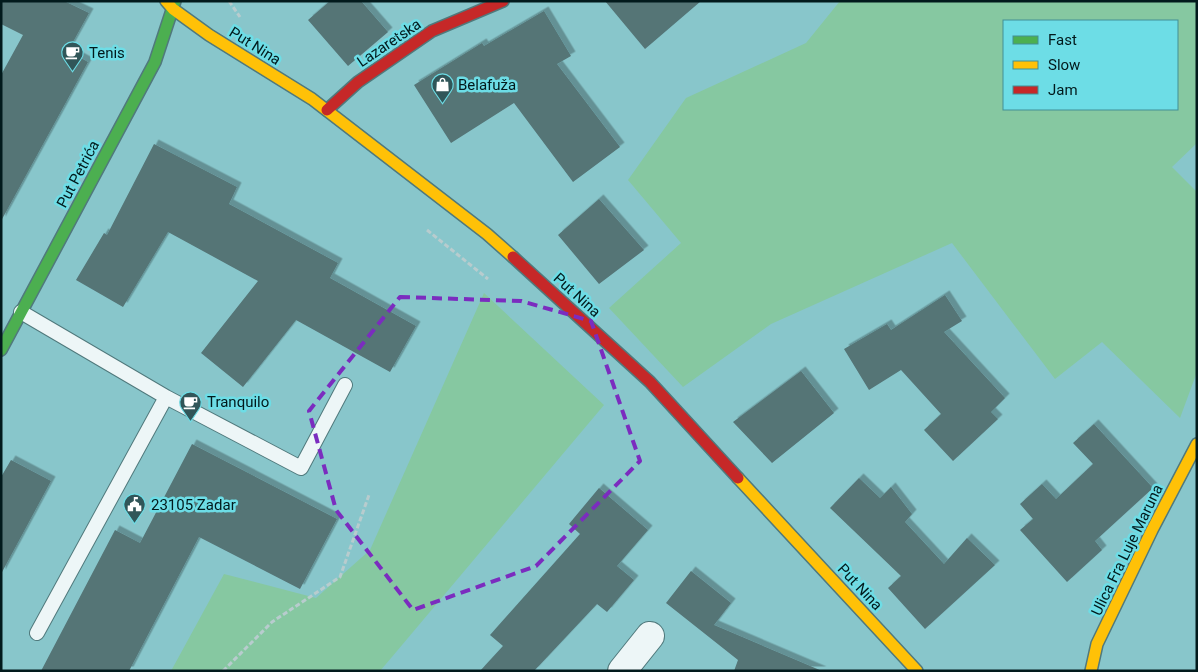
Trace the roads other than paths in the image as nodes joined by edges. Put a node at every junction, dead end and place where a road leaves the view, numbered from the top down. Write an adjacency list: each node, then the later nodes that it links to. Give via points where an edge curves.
1 (503, 1): 3 (main road, Lazaretska, via 432,32 358,82)
2 (172, 4): 3 (main road, Put Nina, via 209,35); 4 (main road, Put Petrića, via 155,62)
3 (327, 110): 12 (main road, Put Nina, via 487,234 650,382)
4 (21, 312): 5 (main road, Put Petrića); 7 (lane)
5 (1, 350)
6 (345, 384): 7 (lane, via 302,468)
7 (166, 396): 9 (lane)
8 (1197, 444): 13 (main road, Ulica Fra Luje Maruna, via 1097,644)
9 (37, 633)
10 (650, 636): 11 (street)
11 (622, 671)
12 (916, 671)
13 (1091, 671)

